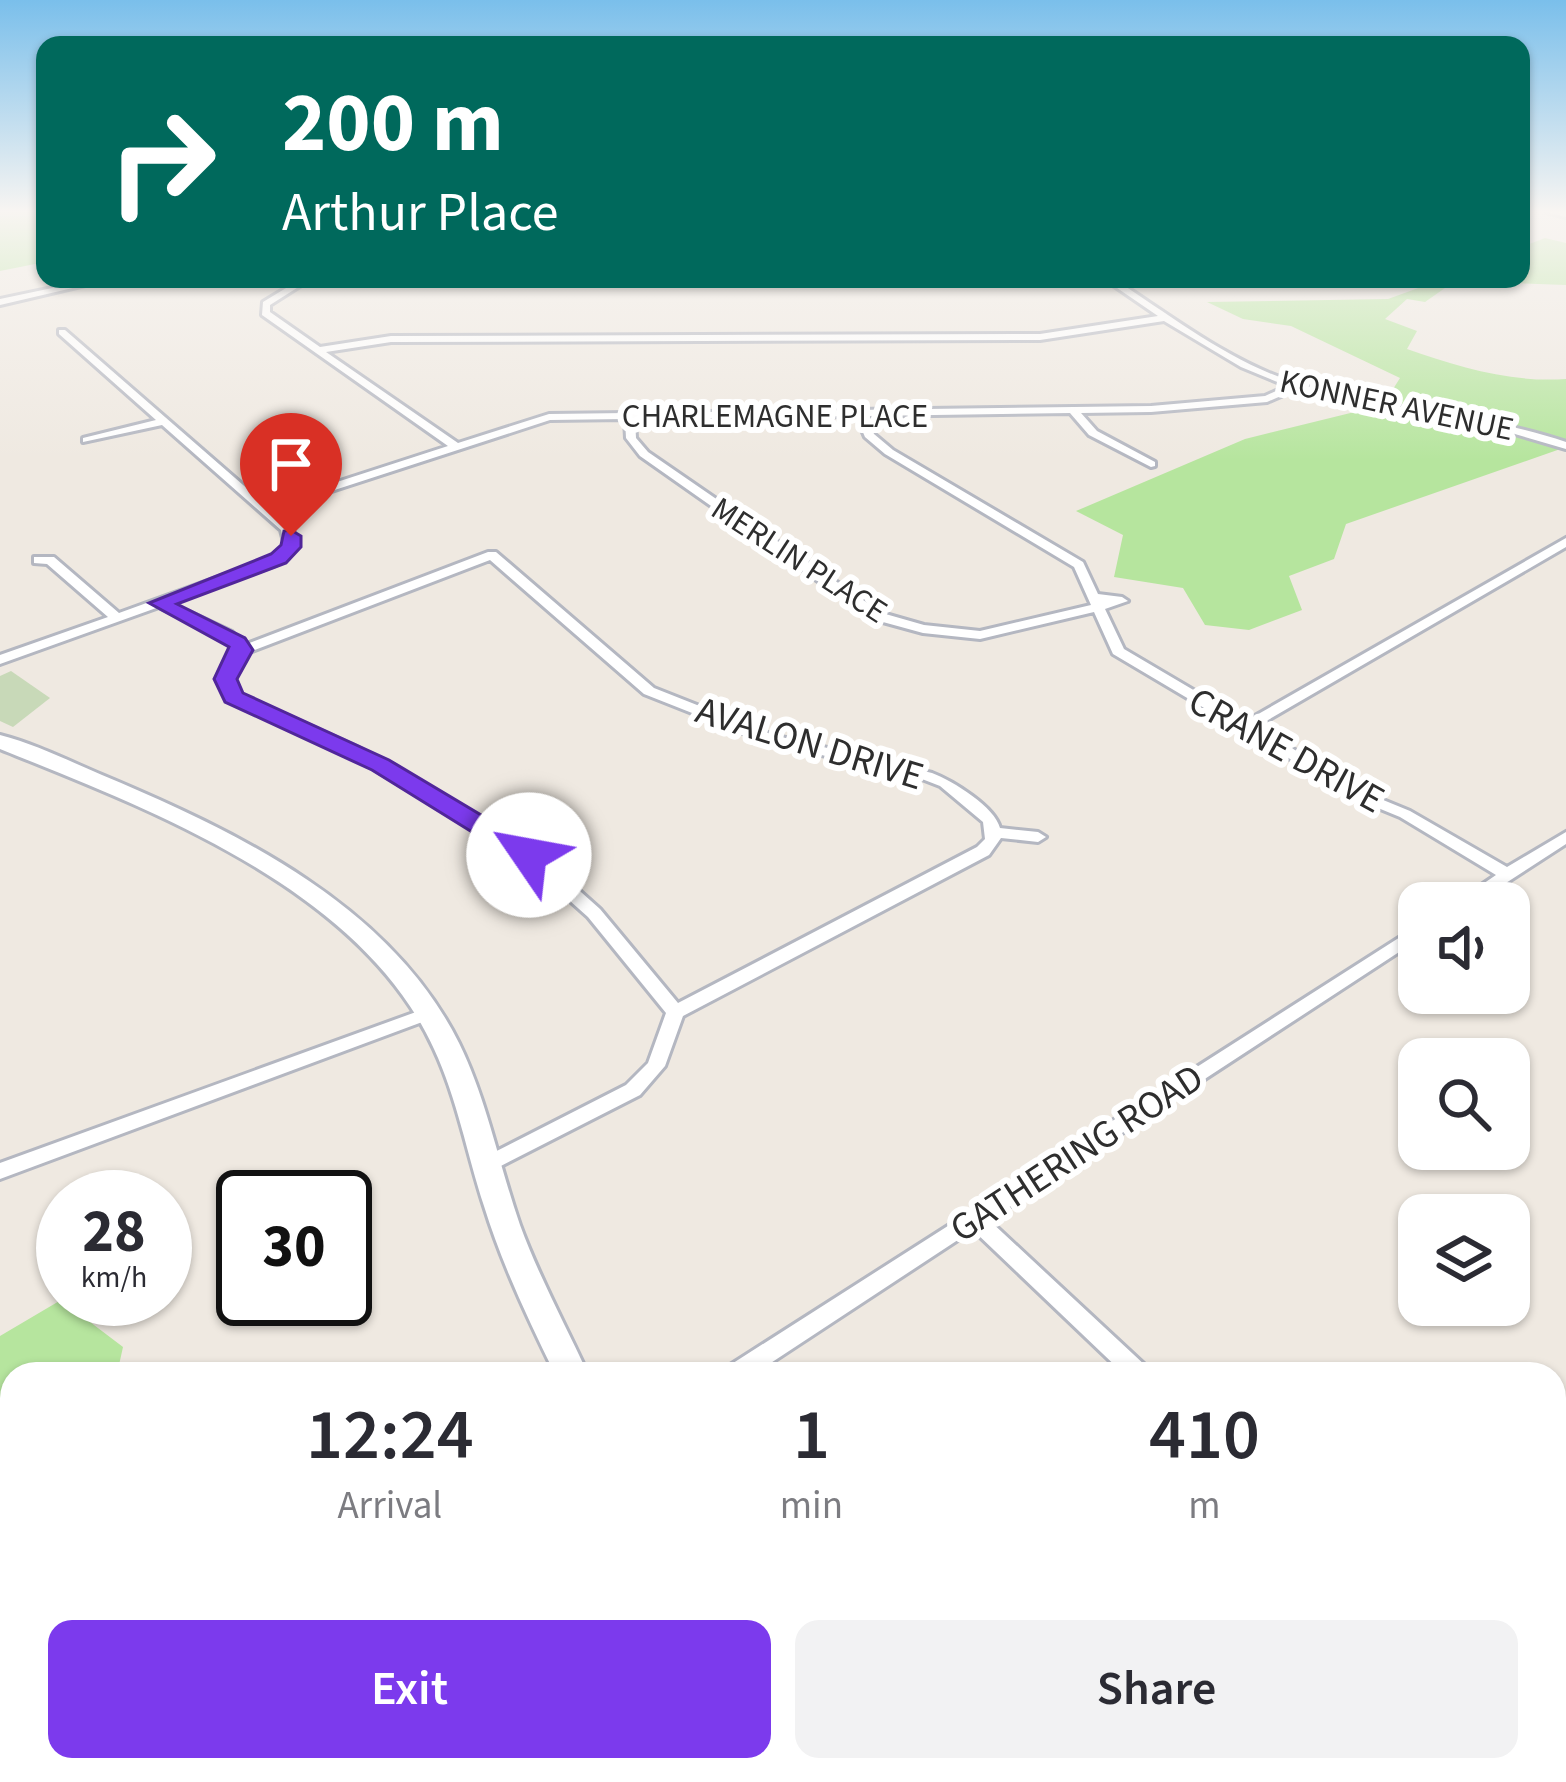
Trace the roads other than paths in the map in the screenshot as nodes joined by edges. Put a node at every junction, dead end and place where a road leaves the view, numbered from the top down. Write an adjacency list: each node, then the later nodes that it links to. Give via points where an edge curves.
1 (41, 293): 4 (street)
2 (287, 293): 7 (street, via 263,310)
3 (1131, 293): 5 (street, KONNER AVENUE)
4 (0, 302)
5 (1169, 317): 7 (street, via 1040,337 391,339); 8 (street, KONNER AVENUE)
6 (62, 332): 12 (street)
7 (317, 350): 14 (street)
8 (1296, 386): 9 (street, CHARLEMAGNE PLACE, via 1267,399); 15 (street, KONNER AVENUE, via 1486,422)
9 (1074, 411): 10 (street, CHARLEMAGNE PLACE); 16 (street, via 1093,433)
10 (861, 415): 11 (street, CHARLEMAGNE PLACE); 20 (street, CRANE DRIVE, via 889,452 1079,565)
11 (630, 416): 14 (street, CHARLEMAGNE PLACE, via 549,417); 20 (street, MERLIN PLACE, via 630,435 644,454 877,616 980,635)
12 (164, 421): 13 (street); 17 (street)
13 (87, 440)
14 (455, 446): 17 (street, CHARLEMAGNE PLACE)
15 (1566, 446)
16 (1151, 464)
17 (265, 509): 21 (street, via 291,536 289,551)
18 (1566, 542): 25 (street)
19 (38, 560): 22 (street, via 50,560)
20 (1096, 602): 25 (street, CRANE DRIVE, via 1118,651)
21 (160, 603): 22 (street); 23 (street)
22 (117, 618): 24 (street)
23 (242, 650): 27 (street, AVALON DRIVE, via 492,555 649,691 768,738 945,783 991,820); 33 (street, via 226,679 233,698 354,751 529,855 595,913)
24 (0, 660)
25 (1245, 727): 30 (street, CRANE DRIVE)
26 (0, 741): 34 (main road, via 169,810 265,865 381,952)
27 (994, 832): 28 (street); 33 (street, via 983,851)
28 (1038, 837)
29 (1566, 837): 30 (street)
30 (1508, 874): 31 (street)
31 (1496, 882)
32 (1398, 945): 37 (street, GATHERING ROAD)
33 (675, 1012): 35 (street, via 656,1066 633,1090)
34 (427, 1014): 35 (main road, via 451,1056); 36 (street)
35 (486, 1166): 38 (main road)
36 (0, 1171)
37 (974, 1218): 39 (street, GATHERING ROAD); 40 (street)
38 (566, 1362)
39 (753, 1362)
40 (1126, 1362)

